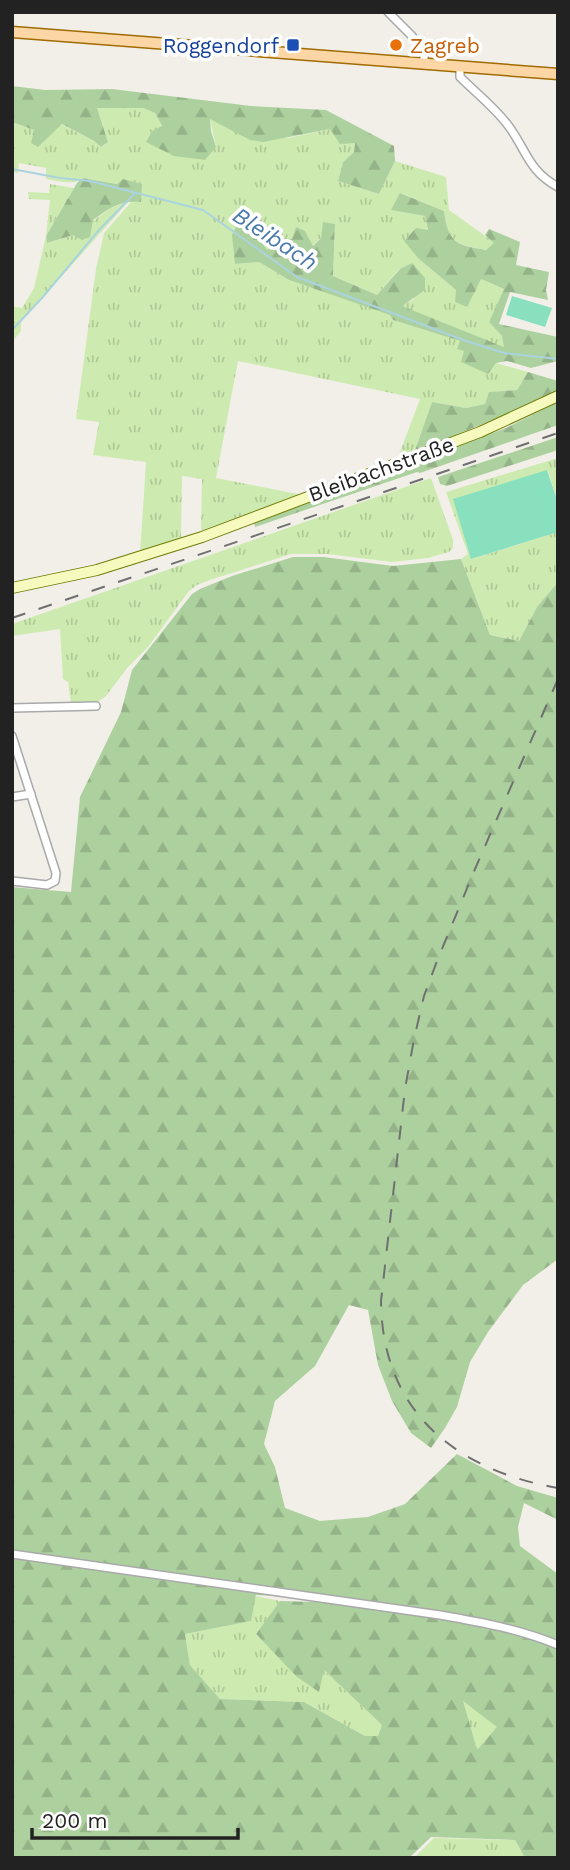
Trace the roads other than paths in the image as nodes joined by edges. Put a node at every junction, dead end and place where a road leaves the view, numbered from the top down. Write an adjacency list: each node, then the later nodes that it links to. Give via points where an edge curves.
1 (388, 12): 3 (street, via 424,52)
2 (12, 32): 3 (main road)
3 (424, 63): 4 (main road)
4 (460, 66): 5 (main road); 6 (street, via 460,77 510,128 541,176)
5 (558, 74)
6 (558, 187)
7 (558, 396): 8 (main road, Bleibachstraße, via 480,432 202,537 97,570)
8 (12, 588)
9 (96, 706): 10 (street)
10 (12, 708)
11 (12, 736): 12 (street)
12 (31, 794): 13 (street); 14 (street, via 55,881 47,885)
13 (12, 797)
14 (12, 881)
15 (12, 1554): 16 (street, via 440,1615 535,1635)
16 (558, 1645)

